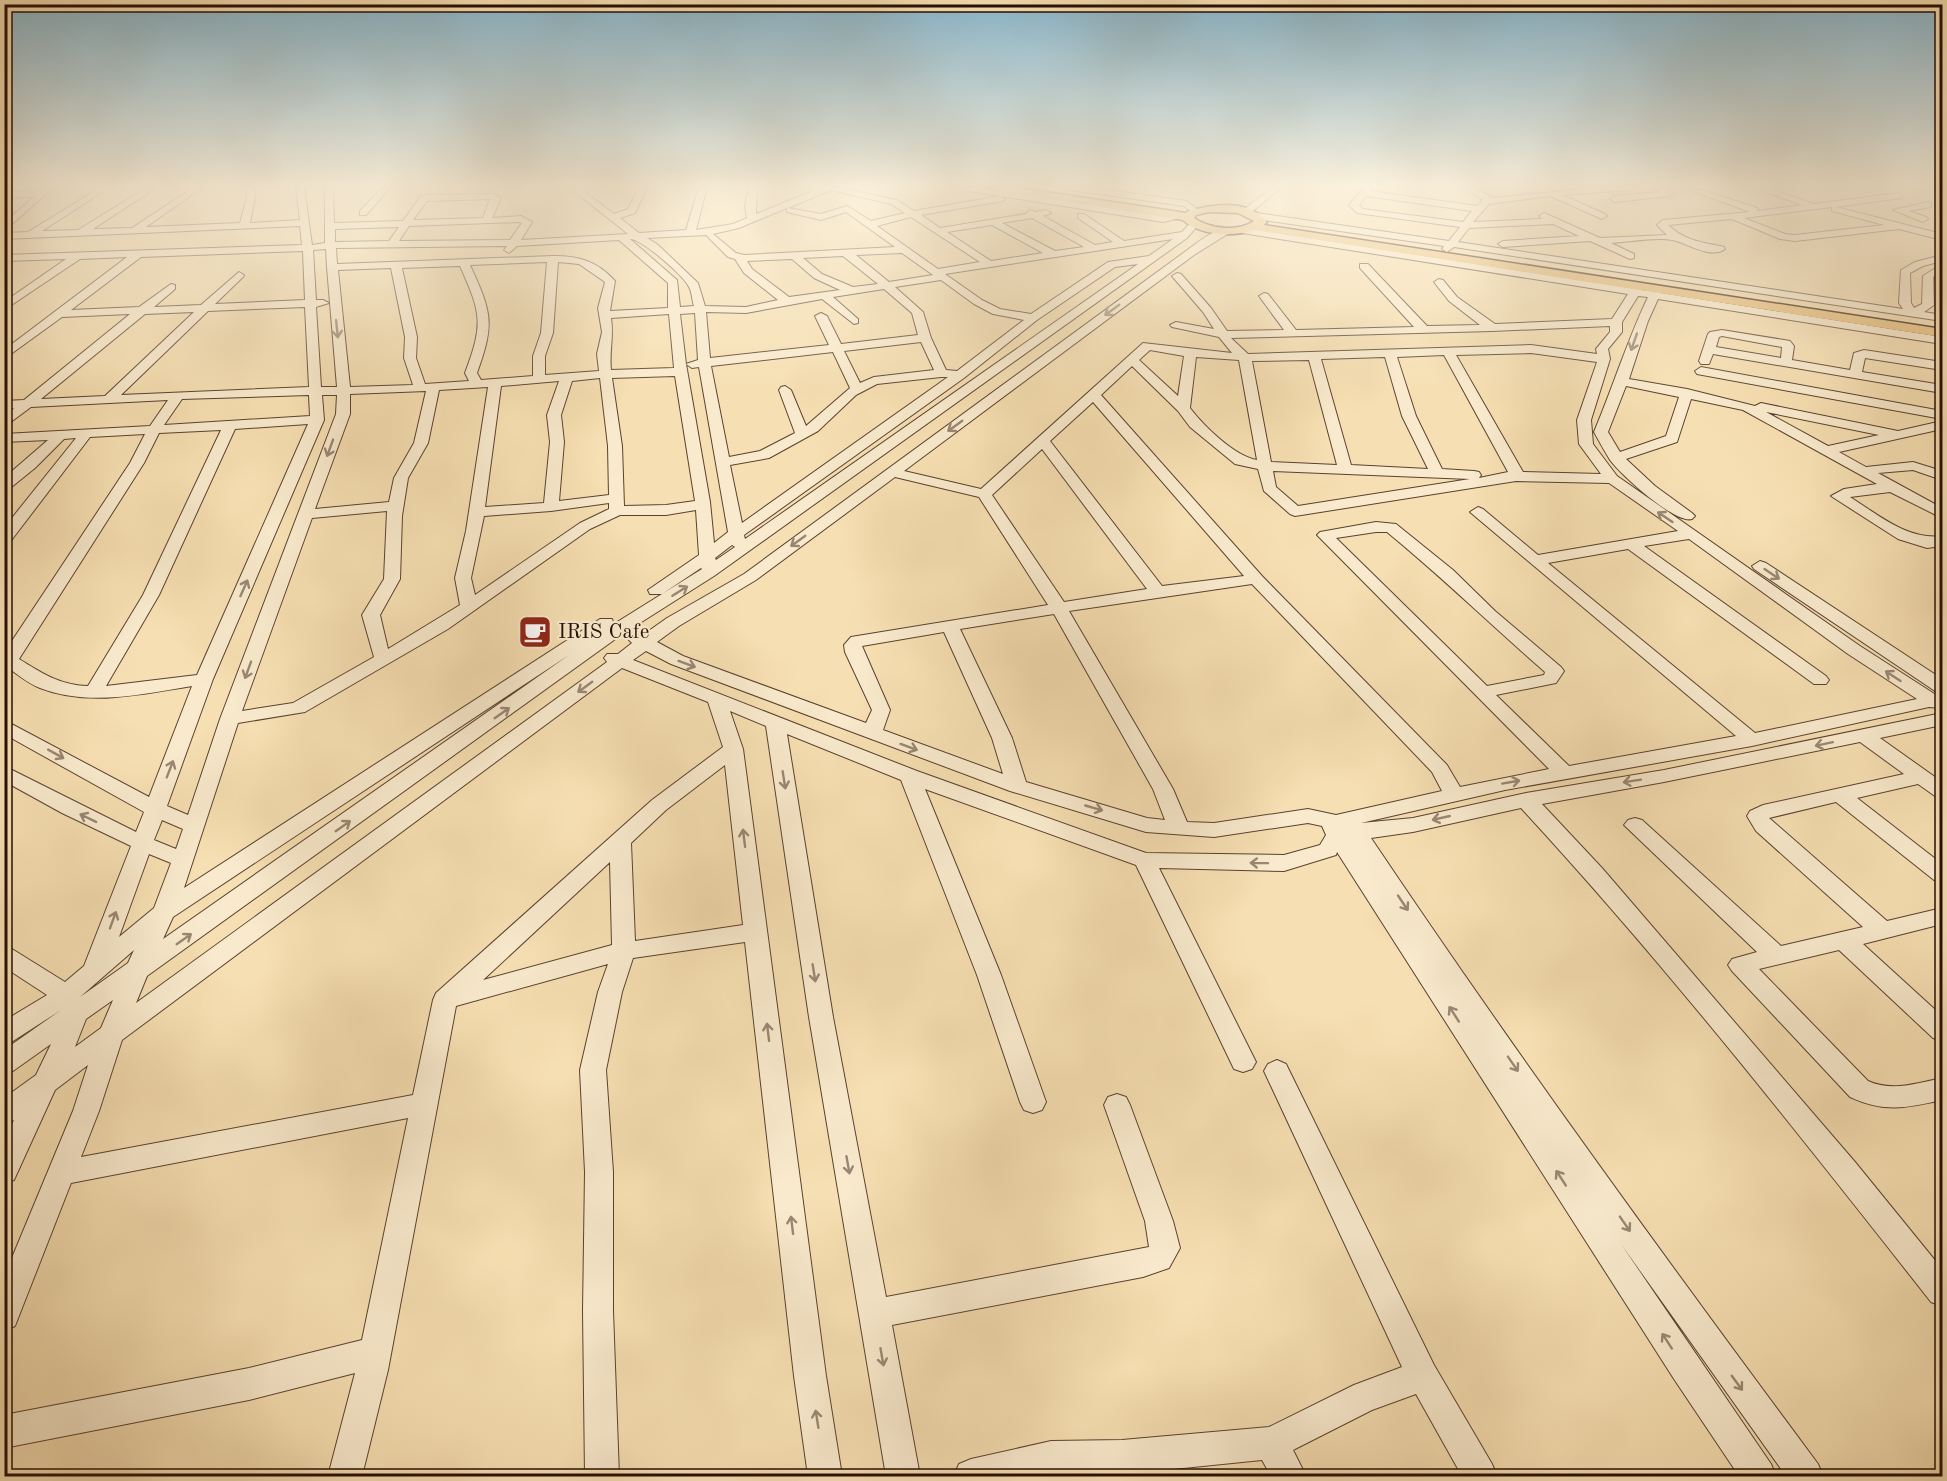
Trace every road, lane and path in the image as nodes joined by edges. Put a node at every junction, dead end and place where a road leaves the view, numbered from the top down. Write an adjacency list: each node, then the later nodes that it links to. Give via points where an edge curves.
1 (74, 256): 24 (street)
2 (77, 256): 50 (street)
3 (134, 256): 55 (street)
4 (308, 256): 48 (street)
5 (331, 256): 34 (street)
6 (506, 256): 28 (street)
7 (645, 256): 54 (street, via 673,282)
8 (664, 256): 52 (street, via 694,285)
9 (736, 256): 22 (street)
10 (789, 256): 22 (street)
11 (795, 256): 43 (street, via 818,276)
12 (850, 256): 40 (street)
13 (912, 256): 37 (street)
14 (977, 256): 31 (street)
15 (1041, 256): 31 (street)
16 (1154, 256): 27 (street)
17 (1186, 256): 128 (street, one-way to 128)
18 (1415, 256): 42 (street)
19 (1460, 256): 42 (main road)
20 (1513, 256): 64 (main road)
21 (1532, 256): 56 (street)
22 (739, 257): 47 (street, via 748,271)
23 (4, 258): 24 (street)
24 (18, 258): 33 (street)
25 (1942, 258): 56 (street, via 1905,272 1905,303)
26 (553, 259): 28 (street); 57 (street, via 585,261 610,281); 91 (street)
27 (1151, 259): 59 (street, via 1112,264); 151 (street)
28 (502, 261): 29 (street)
29 (463, 262): 30 (street); 94 (street, via 485,310 486,331 471,373)
30 (396, 265): 34 (street); 95 (street, via 411,337 410,358)
31 (991, 265): 37 (street)
32 (1364, 266): 66 (street)
33 (4, 267)
34 (332, 267): 49 (street)
35 (1942, 267): 56 (street, via 1928,276 1928,305)
36 (239, 275): 51 (street)
37 (939, 275): 40 (street); 59 (street, via 997,312)
38 (1177, 276): 69 (street)
39 (1439, 282): 65 (street, via 1453,299)
40 (886, 286): 43 (street); 70 (street, via 917,312)
41 (171, 287): 53 (street)
42 (1636, 288): 44 (main road); 62 (street)
43 (852, 291): 45 (street)
44 (1655, 291): 67 (main road); 71 (street); 92 (street, one-way to 92)
45 (825, 296): 47 (street); 61 (street)
46 (1264, 296): 68 (street)
47 (787, 302): 52 (street, via 746,310)
48 (310, 303): 49 (street); 51 (street); 99 (street)
49 (334, 303): 100 (street, one-way to 100)
50 (4, 307)
51 (208, 307): 53 (street); 104 (street)
52 (700, 309): 54 (street); 82 (street)
53 (142, 310): 55 (street); 106 (street)
54 (673, 310): 57 (street); 85 (street)
55 (59, 314): 78 (street)
56 (1912, 314): 60 (street)
57 (605, 315): 87 (street, via 608,332 603,354)
58 (820, 316): 72 (street)
59 (1033, 318): 88 (street)
60 (1942, 318)
61 (854, 321)
62 (1617, 322): 65 (street); 81 (street, via 1616,332 1602,349)
63 (1176, 325): 69 (street)
64 (1942, 325)
65 (1492, 328): 66 (street)
66 (1424, 330): 68 (street)
67 (1942, 333)
68 (1293, 334): 69 (street)
69 (1225, 335): 79 (street)
70 (924, 338): 72 (street); 88 (street)
71 (1942, 340)
72 (837, 346): 82 (street); 96 (street)
73 (1708, 349): 83 (street); 83 (street, via 1716,333 1780,342 1788,346); 86 (street)
74 (1447, 350): 75 (street); 81 (street, via 1531,349); 130 (street)
75 (1389, 352): 77 (street); 129 (street, via 1409,416)
76 (1190, 353): 79 (street); 80 (street, via 1151,345); 108 (street)
77 (1314, 355): 79 (street); 126 (street)
78 (4, 356)
79 (1243, 357): 125 (street)
80 (1131, 359): 101 (street); 108 (street)
81 (1604, 359): 132 (street, via 1584,420 1586,444)
82 (704, 363): 85 (street); 124 (street)
83 (1786, 363): 89 (street)
84 (1942, 366): 89 (street, via 1864,354 1858,356)
85 (681, 368): 87 (street); 137 (street)
86 (1701, 371): 102 (street); 109 (street)
87 (607, 374): 90 (street); 138 (street)
88 (950, 374): 96 (street, via 887,378); 151 (street)
89 (1856, 375): 97 (street)
90 (567, 378): 91 (street); 140 (street, via 554,415 557,442)
91 (539, 379): 93 (street)
92 (1622, 381): 102 (street); 122 (street, via 1601,432)
93 (495, 382): 94 (street); 141 (street)
94 (476, 383): 95 (street)
95 (426, 387): 100 (street); 139 (street, via 429,413 421,443 401,478)
96 (857, 389): 115 (street)
97 (1942, 389)
98 (785, 390): 115 (street)
99 (317, 391): 100 (street); 103 (street); 110 (street)
100 (344, 392): 144 (street, one-way to 144, via 343,414)
101 (1093, 394): 120 (street); 154 (street)
102 (1690, 394): 105 (street); 122 (street, via 1672,439)
103 (177, 397): 104 (street); 114 (street)
104 (107, 401): 106 (street)
105 (1736, 402): 117 (street); 121 (street)
106 (26, 404): 107 (street); 111 (street)
107 (4, 405)
108 (1183, 408): 123 (street, via 1195,424)
109 (1942, 415)
110 (317, 420): 112 (street); 166 (street, one-way to 110)
111 (4, 423)
112 (230, 425): 114 (street); 168 (street, via 151,595)
113 (1942, 425): 117 (street)
114 (154, 430): 116 (street); 163 (street, via 137,463)
115 (802, 434): 124 (street, via 764,455)
116 (85, 435): 118 (street); 148 (street)
117 (1900, 435): 121 (street)
118 (59, 436): 119 (street); 133 (street)
119 (4, 438)
120 (1043, 441): 136 (street); 155 (street)
121 (1828, 450): 127 (street)
122 (1616, 458): 171 (street, one-way to 171, via 1647,488)
123 (1240, 461): 125 (street); 135 (street)
124 (722, 462): 151 (street)
125 (1265, 466): 126 (street); 135 (street)
126 (1345, 468): 129 (street)
127 (1866, 471): 131 (street, via 1911,464); 134 (street)
128 (892, 472): 136 (street); 151 (street, one-way to 151)
129 (1437, 473): 130 (street)
130 (1518, 476): 132 (street); 142 (street)
131 (1942, 476)
132 (1612, 479): 147 (street, one-way to 132)
133 (4, 486)
134 (1892, 487): 145 (street); 149 (street, via 1838,496 1903,536 1927,543)
135 (1269, 488): 142 (street)
136 (984, 494): 158 (street)
137 (703, 504): 138 (street, via 666,510); 153 (street)
138 (617, 505): 140 (street); 157 (street)
139 (396, 506): 144 (street); 164 (street, via 392,579 371,615)
140 (551, 507): 141 (street)
141 (477, 512): 157 (street, via 463,578)
142 (1295, 512): 146 (street)
143 (1478, 512): 152 (street)
144 (306, 514): 172 (street, one-way to 172)
145 (1942, 514)
146 (1325, 534): 169 (street); 169 (street, via 1391,527 1554,671 1550,679)
147 (1690, 534): 150 (street); 171 (street, one-way to 147, via 1854,650)
148 (4, 539)
149 (1942, 541)
150 (1630, 544): 152 (street); 167 (street)
151 (743, 558): 153 (street); 156 (street)
152 (1535, 560): 178 (street)
153 (708, 565): 156 (street); 160 (street, one-way to 153); 199 (street)
154 (1256, 579): 155 (street); 186 (street, via 1440,769)
155 (1158, 592): 158 (street)
156 (710, 599): 161 (street)
157 (469, 606): 164 (street)
158 (1059, 608): 159 (street); 193 (street, via 1163,789)
159 (949, 625): 176 (street, via 866,638 853,645 881,710); 184 (street, via 1002,738)
160 (615, 631): 161 (street); 162 (street)
161 (646, 643): 165 (street); 176 (street, one-way to 176, via 677,660)
162 (591, 649): 165 (street); 207 (street, one-way to 162)
163 (7, 659): 168 (street, via 45,684 71,691)
164 (384, 660): 172 (street, via 298,708)
165 (621, 661): 170 (street); 212 (street, one-way to 212)
166 (204, 679): 168 (street); 189 (street, one-way to 166)
167 (1820, 680)
168 (94, 691)
169 (1485, 692): 181 (street)
170 (716, 699): 174 (street); 179 (street)
171 (1940, 699): 178 (street)
172 (230, 719): 191 (street)
173 (1942, 719): 177 (street)
174 (775, 722): 182 (street); 226 (street, one-way to 226, via 821,1017)
175 (4, 726): 189 (street, one-way to 189)
176 (872, 734): 184 (street, one-way to 184)
177 (1863, 735): 183 (street); 188 (street, one-way to 188)
178 (1752, 740): 181 (street)
179 (733, 749): 194 (street, via 659,805); 202 (street, one-way to 179)
180 (4, 772): 195 (street, one-way to 180, via 53,801)
181 (1565, 773): 186 (street, one-way to 181)
182 (910, 776): 197 (street); 219 (street, via 989,975)
183 (1923, 776): 185 (street); 187 (street)
184 (1017, 786): 193 (street, one-way to 193, via 1146,825)
185 (1942, 790)
186 (1453, 793): 192 (street)
187 (1840, 795): 198 (street); 201 (street, via 1757,816 1763,826)
188 (1526, 800): 192 (street, one-way to 192, via 1413,825); 225 (street, via 1594,873)
189 (155, 809): 191 (street); 195 (street)
190 (1635, 825): 206 (street)
191 (195, 826): 196 (street)
192 (1342, 827): 193 (street, via 1308,816 1214,830); 197 (street, one-way to 197, via 1328,850 1284,863); 240 (street, one-way to 192, via 1685,1368); 241 (street, one-way to 241)
193 (1179, 829)
194 (620, 841): 204 (street); 209 (street)
195 (141, 843): 196 (street); 208 (street, one-way to 195)
196 (183, 860): 199 (street)
197 (1144, 860): 214 (street)
198 (1942, 875)
199 (164, 912): 207 (street); 208 (street)
200 (1942, 916): 201 (street)
201 (1882, 930): 203 (street)
202 (756, 932): 204 (street); 235 (street, one-way to 202)
203 (1844, 940): 206 (street); 211 (street)
204 (624, 951): 209 (street); 234 (street, via 610,992 593,1070 599,1172)
205 (4, 956): 210 (street)
206 (1777, 957): 218 (street, via 1740,965 1859,1089 1889,1100)
207 (136, 972): 210 (street); 212 (street)
208 (93, 973): 210 (street)
209 (445, 1000): 220 (street)
210 (71, 1004): 213 (street); 215 (street); 217 (street, via 67,1037)
211 (1942, 1031)
212 (112, 1032): 217 (street); 224 (street)
213 (4, 1034)
214 (1243, 1062)
215 (4, 1064)
216 (1277, 1071): 229 (street)
217 (44, 1085): 222 (street); 223 (street)
218 (1942, 1089)
219 (1034, 1102)
220 (425, 1104): 224 (street); 228 (street)
221 (1117, 1105): 226 (street, via 1160,1221 1165,1248 1159,1258)
222 (4, 1113)
223 (4, 1171)
224 (62, 1173): 227 (street)
225 (1942, 1292)
226 (874, 1314): 236 (street, one-way to 236)
227 (4, 1316)
228 (375, 1352): 230 (street, via 249,1384); 233 (street)
229 (1423, 1376): 231 (street, via 1365,1396); 239 (street)
230 (4, 1432)
231 (1271, 1443): 232 (street); 238 (street)
232 (1126, 1467): 237 (street, via 1051,1458)
233 (345, 1476)
234 (602, 1476)
235 (825, 1476)
236 (903, 1476)
237 (971, 1476)
238 (1289, 1476)
239 (1480, 1476)
240 (1759, 1476)
241 (1806, 1476)

